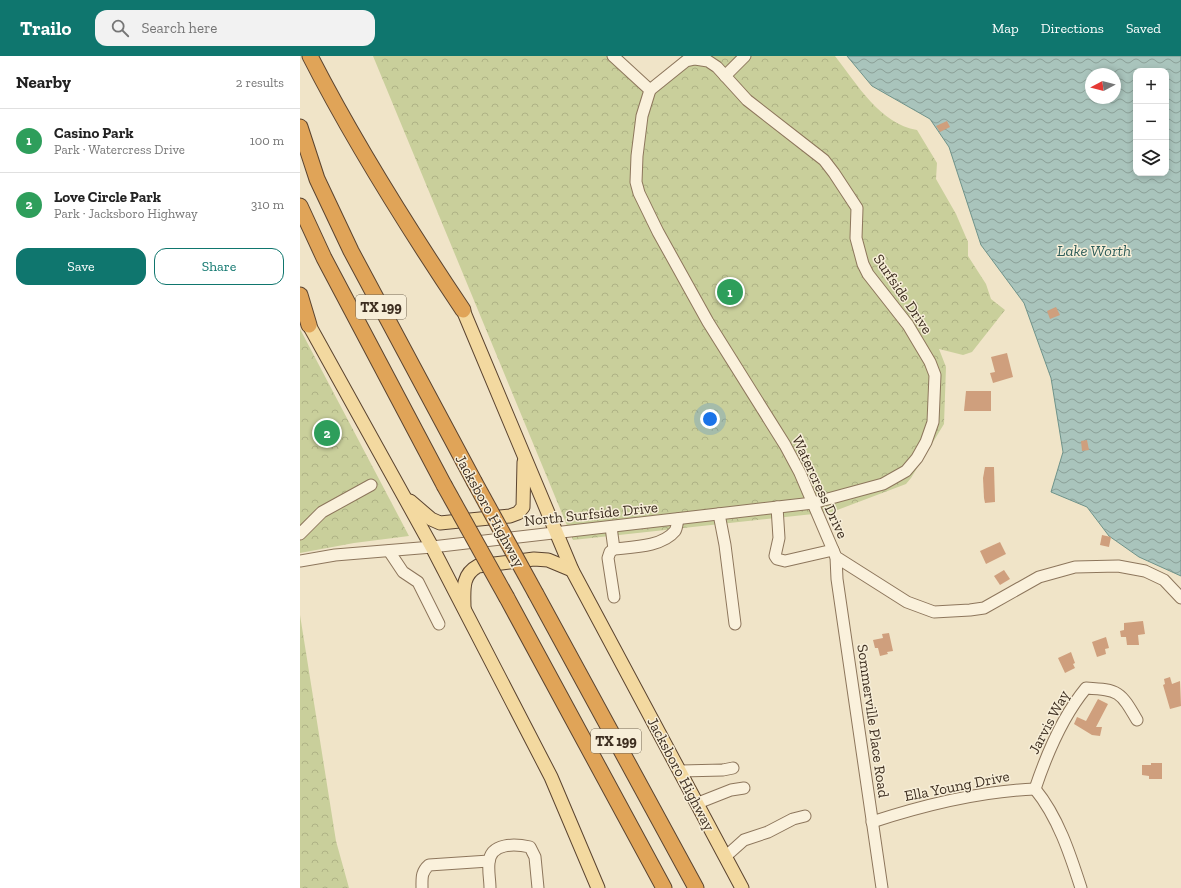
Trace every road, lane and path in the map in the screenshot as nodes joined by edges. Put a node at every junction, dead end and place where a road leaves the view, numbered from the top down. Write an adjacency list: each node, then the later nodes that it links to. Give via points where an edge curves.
1 (310, 56): 10 (highway, via 353,136 407,227)
2 (613, 56): 6 (street)
3 (745, 56): 5 (street)
4 (703, 57): 5 (street, Surfside Drive); 6 (street, Surfside Drive, via 686,61)
5 (725, 76): 15 (street, Surfside Drive, via 747,100 824,160 847,192 857,208 856,238 863,264 908,325 930,362 935,376 934,422 920,453 906,471 883,484)
6 (650, 90): 15 (street, Watercress Drive, via 642,116 637,156 636,182 639,193 708,322 785,445)
7 (300, 127): 50 (highway, Jacksboro Highway / TX 199, bridge, via 318,179 351,251)
8 (300, 206): 49 (highway, Jacksboro Highway / TX 199, bridge, via 324,258 444,485)
9 (300, 295): 11 (highway)
10 (462, 310): 12 (main road, Jacksboro Highway)
11 (309, 325): 14 (main road)
12 (524, 456): 14 (main road, via 523,507 518,513 510,516 440,523 431,519); 21 (main road, Jacksboro Highway)
13 (370, 485): 22 (street, via 322,512)
14 (404, 496): 24 (main road)
15 (813, 503): 16 (street, North Surfside Drive); 27 (street, Watercress Drive)
16 (777, 507): 17 (street, North Surfside Drive); 27 (street, via 777,559 785,561)
17 (719, 514): 18 (street, North Surfside Drive); 34 (street)
18 (678, 519): 19 (street, North Surfside Drive); 23 (street, via 676,530 669,537)
19 (655, 522): 20 (street, North Surfside Drive); 23 (street)
20 (611, 527): 21 (street, North Surfside Drive); 25 (street)
21 (556, 532): 24 (street, North Surfside Drive); 29 (main road, Jacksboro Highway)
22 (300, 534)
23 (657, 542): 25 (street)
24 (432, 547): 26 (street, North Surfside Drive); 32 (main road)
25 (614, 549): 30 (street, via 608,558)
26 (389, 551): 28 (street, North Surfside Drive, via 335,555); 33 (street, via 403,572 418,582)
27 (835, 554): 31 (street, Watercress Drive, via 907,602 934,612 984,608 1039,577 1075,567 1118,566 1145,571 1164,580); 42 (street, Sommerville Place Road)
28 (300, 561)
29 (572, 570): 32 (main road, via 548,560 534,559 478,566 465,578); 37 (main road, Jacksboro Highway)
30 (614, 597)
31 (1181, 598)
32 (464, 612): 48 (main road, via 551,777)
33 (438, 624)
34 (735, 624)
35 (1137, 720): 39 (street, Jarvis Way, via 1123,697 1111,690 1086,688 1078,697 1049,751)
36 (733, 768): 37 (street)
37 (681, 771): 40 (main road, Jacksboro Highway)
38 (744, 788): 40 (street, via 731,790)
39 (1035, 789): 42 (street, Ella Young Drive, via 1005,790 911,809); 53 (street, via 1044,800 1069,852)
40 (698, 803): 43 (main road, Jacksboro Highway)
41 (805, 816): 43 (street, via 744,840)
42 (872, 822): 52 (street, Sommerville Place Road)
43 (725, 857): 51 (main road, Jacksboro Highway)
44 (489, 861): 45 (street, via 429,865 423,870); 46 (street); 47 (street, via 495,850 502,846 530,846 535,857)
45 (422, 888)
46 (490, 888)
47 (538, 888)
48 (598, 888)
49 (664, 888)
50 (696, 888)
51 (742, 888)
52 (882, 888)
53 (1081, 888)

